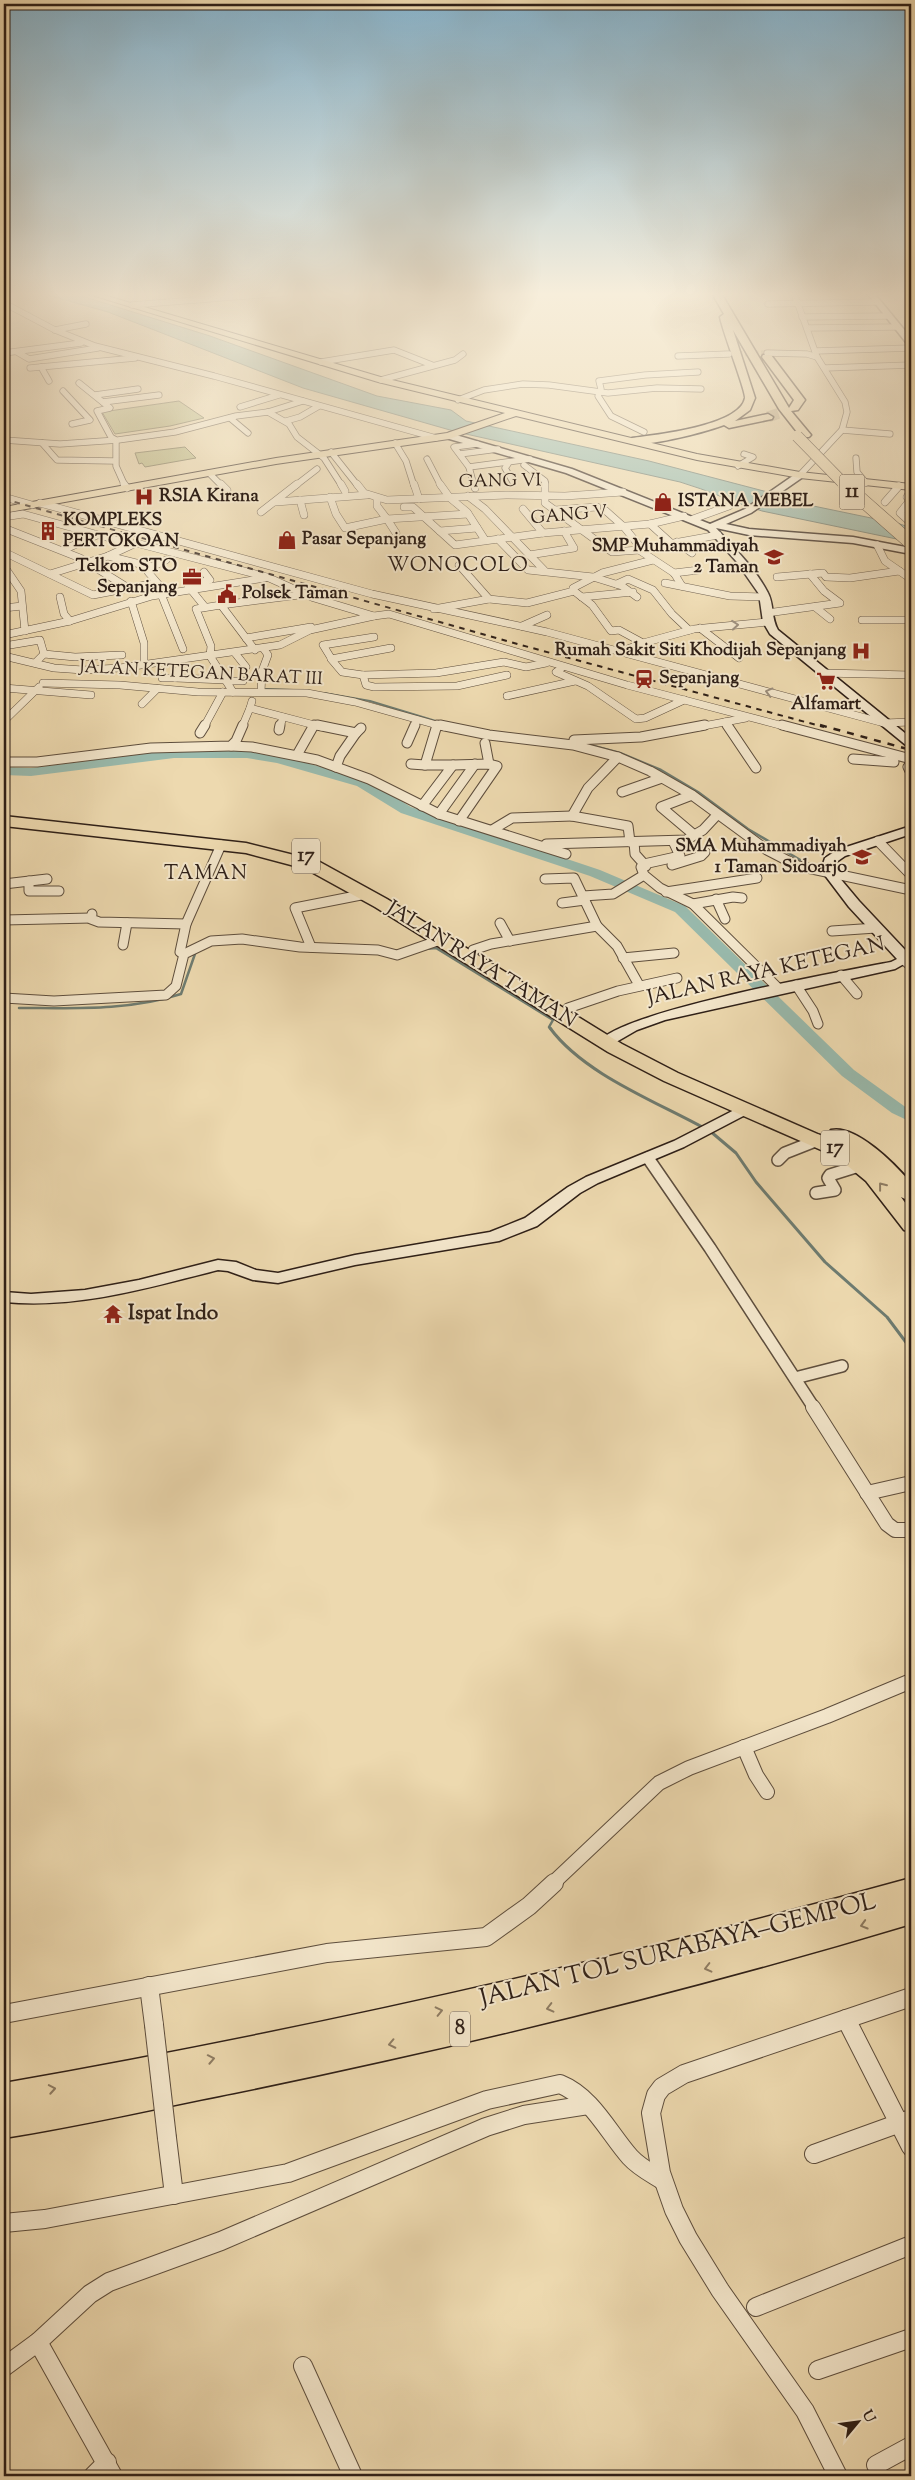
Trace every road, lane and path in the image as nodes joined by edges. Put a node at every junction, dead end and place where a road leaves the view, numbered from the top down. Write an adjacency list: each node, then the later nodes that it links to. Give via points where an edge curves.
1 (110, 409): 11 (street)
2 (278, 409): 12 (street)
3 (315, 409): 16 (street)
4 (330, 409): 24 (street)
5 (496, 409): 13 (main road)
6 (606, 409): 19 (street, via 611,416)
7 (746, 409): 27 (highway, via 738,416 716,425)
8 (776, 409): 23 (highway, 11)
9 (847, 409): 18 (street)
10 (83, 410): 11 (street); 17 (street, via 90,421)
11 (97, 411): 25 (street)
12 (268, 412): 15 (street); 16 (street)
13 (514, 413): 22 (main road); 27 (main road)
14 (768, 417): 31 (highway, via 660,441)
15 (230, 418): 20 (street); 25 (street, via 175,432)
16 (286, 421): 34 (street, via 297,437)
17 (72, 424)
18 (842, 430): 21 (street); 47 (street)
19 (644, 432)
20 (248, 433)
21 (890, 434)
22 (452, 436): 24 (main road); 30 (main road)
23 (801, 436): 99 (highway, 11); 109 (highway, 11, bridge, via 843,484)
24 (436, 438): 29 (main road)
25 (114, 439): 28 (street); 40 (street)
26 (4, 440): 28 (street)
27 (632, 441): 31 (main road)
28 (42, 443): 40 (street, via 57,460)
29 (395, 443): 33 (main road); 66 (street, via 402,450)
30 (477, 444): 32 (main road); 35 (street, via 454,446)
31 (656, 447): 43 (main road)
32 (498, 449): 35 (street); 39 (main road)
33 (331, 452): 34 (main road); 58 (street)
34 (320, 454): 46 (main road); 55 (street)
35 (460, 454): 44 (street)
36 (744, 454): 43 (street, via 753,457)
37 (856, 458): 49 (street, via 857,472)
38 (427, 459): 59 (street)
39 (532, 459): 41 (street); 57 (main road)
40 (114, 461): 52 (street)
41 (508, 464): 44 (street); 48 (street, via 505,468)
42 (524, 465): 62 (street, via 545,481)
43 (738, 466): 47 (main road)
44 (470, 467): 53 (street)
45 (317, 469): 69 (street)
46 (209, 473): 52 (main road); 54 (street)
47 (800, 475): 49 (main road); 95 (main road, via 748,511)
48 (513, 482)
49 (866, 483): 50 (main road)
50 (899, 486): 51 (main road); 70 (street)
51 (911, 487)
52 (127, 488): 72 (main road)
53 (475, 488)
54 (227, 490)
55 (345, 491)
56 (911, 491): 88 (street, via 907,497 911,499 900,513)
57 (622, 492): 63 (street, GANG VI); 86 (main road)
58 (367, 495): 65 (street); 67 (street, GANG VI)
59 (448, 495): 61 (street, GANG VI); 66 (street, GANG VI); 82 (street)
60 (506, 495): 61 (street, GANG VI); 62 (street, GANG VI); 73 (street)
61 (468, 496): 90 (street)
62 (546, 496): 63 (street, GANG VI); 78 (street, via 546,504)
63 (574, 496): 71 (street)
64 (4, 497): 72 (street)
65 (330, 497): 68 (street); 87 (street, via 345,528)
66 (418, 497): 67 (street, GANG VI)
67 (377, 498): 87 (street, via 377,506)
68 (300, 500): 69 (street); 83 (street)
69 (276, 502): 81 (street)
70 (885, 502)
71 (579, 503)
72 (36, 504): 80 (main road); 125 (street)
73 (509, 505)
74 (597, 506): 78 (street)
75 (729, 506): 86 (street, GANG V)
76 (404, 507): 84 (street, via 413,507)
77 (523, 509): 101 (street)
78 (555, 510): 96 (street)
79 (606, 511): 93 (street)
80 (7, 512): 85 (street); 103 (street)
81 (261, 512)
82 (468, 514): 84 (street); 92 (street)
83 (304, 515)
84 (422, 516): 87 (street); 97 (street)
85 (4, 517)
86 (689, 518): 91 (street, GANG V); 95 (main road)
87 (387, 520): 100 (street)
88 (911, 522)
89 (491, 524): 90 (street)
90 (499, 524): 105 (street)
91 (650, 524): 93 (street, GANG V); 108 (street)
92 (478, 526): 97 (street); 107 (street)
93 (624, 527): 96 (street, GANG V); 113 (street)
94 (4, 528): 102 (street)
95 (715, 529): 108 (street); 111 (main road, via 853,540); 151 (main road)
96 (584, 530): 98 (street, GANG V); 113 (street, via 612,552 620,554)
97 (440, 531): 107 (street, GANG V, via 455,545)
98 (564, 531): 101 (street, GANG V); 117 (street, via 574,548)
99 (911, 531)
100 (396, 533)
101 (543, 533): 105 (street, GANG V)
102 (14, 534): 104 (street); 112 (street)
103 (94, 534): 110 (street); 112 (street)
104 (4, 537)
105 (511, 537): 106 (street, GANG V); 117 (street)
106 (498, 538): 107 (street, GANG V); 126 (street, via 528,570)
107 (485, 540)
108 (674, 542): 113 (street); 116 (street)
109 (911, 543)
110 (131, 544): 118 (street); 133 (street, via 212,561)
111 (877, 545): 114 (main road); 128 (street, via 883,557)
112 (60, 549): 121 (street)
113 (640, 550): 120 (street)
114 (911, 551)
115 (4, 552): 131 (street)
116 (692, 553)
117 (529, 555): 126 (street)
118 (108, 556): 121 (street); 124 (street)
119 (166, 560): 124 (street)
120 (653, 560): 130 (street); 134 (street)
121 (88, 563): 131 (street); 141 (street)
122 (459, 565): 152 (street)
123 (4, 566): 156 (street, via 20,589)
124 (152, 567): 137 (street, via 148,572)
125 (283, 570): 133 (street); 162 (street)
126 (544, 570): 134 (street)
127 (699, 570): 130 (street)
128 (899, 571): 132 (street, via 850,578); 136 (street)
129 (204, 572): 142 (street, via 210,580 189,585)
130 (674, 573): 140 (street)
131 (50, 574): 141 (street, via 93,595)
132 (810, 574): 135 (street); 159 (street, via 840,603)
133 (267, 577): 142 (street); 147 (street)
134 (593, 577): 139 (street); 145 (street, via 573,588)
135 (777, 577)
136 (911, 579)
137 (156, 583): 141 (street); 144 (street)
138 (665, 583): 140 (street)
139 (617, 584): 143 (street, via 628,580); 146 (street)
140 (682, 586): 151 (street, via 730,596)
141 (130, 589)
142 (190, 590): 144 (street); 158 (street)
143 (652, 590): 146 (street); 174 (street)
144 (162, 591): 155 (street); 183 (street)
145 (574, 591): 149 (street); 152 (street, via 527,603)
146 (630, 592): 149 (street); 150 (street)
147 (307, 594): 157 (street); 164 (street)
148 (60, 597): 169 (street, via 64,614)
149 (582, 597): 180 (street, via 611,631 619,630)
150 (637, 597)
151 (764, 597): 165 (main road)
152 (489, 599): 162 (street)
153 (4, 600): 156 (street)
154 (99, 600): 161 (street)
155 (132, 601): 161 (street); 195 (street, via 144,643)
156 (22, 602): 160 (street); 173 (street)
157 (221, 605): 158 (street); 178 (street)
158 (204, 607): 190 (street, via 196,609 212,646)
159 (815, 607): 165 (street); 166 (street)
160 (4, 608)
161 (111, 608): 169 (street)
162 (433, 609): 170 (street)
163 (547, 615): 170 (street)
164 (374, 616): 172 (street); 194 (street, via 389,614)
165 (767, 617): 171 (street, one-way to 165); 201 (main road, via 774,632)
166 (830, 619)
167 (862, 620): 168 (street)
168 (911, 620)
169 (70, 621): 173 (street)
170 (522, 626): 185 (street)
171 (700, 628): 174 (street); 192 (street)
172 (314, 629): 178 (street, via 301,627); 184 (street, via 280,645)
173 (25, 630): 175 (street)
174 (689, 630): 180 (street)
175 (14, 633): 176 (street); 179 (street)
176 (4, 635)
177 (374, 637): 191 (street, via 323,645)
178 (246, 638): 184 (street)
179 (21, 642): 181 (street); 187 (street, via 40,640)
180 (642, 643): 185 (street)
181 (4, 646)
182 (391, 648): 191 (street)
183 (183, 649)
184 (259, 649): 186 (street); 215 (street, via 268,655)
185 (620, 652): 229 (street, one-way to 185)
186 (235, 653): 190 (street); 196 (street)
187 (44, 654): 188 (street, via 75,657); 193 (street)
188 (122, 655)
189 (4, 656): 193 (street)
190 (210, 656): 195 (street); 211 (street)
191 (331, 658): 202 (street, via 342,672)
192 (739, 658)
193 (36, 662): 198 (street)
194 (548, 662): 197 (street); 200 (street, via 515,672 498,663)
195 (144, 665): 198 (street, via 83,670)
196 (246, 667)
197 (563, 667): 208 (street, via 556,672); 219 (street)
198 (54, 668): 209 (street)
199 (179, 668): 206 (street)
200 (436, 673): 202 (street); 210 (street)
201 (823, 673): 204 (street); 229 (main road)
202 (363, 674): 210 (street, via 368,687)
203 (507, 675): 210 (street, via 457,686)
204 (911, 675)
205 (162, 678): 206 (street)
206 (175, 678): 211 (street)
207 (243, 680): 211 (street)
208 (574, 681): 218 (street); 219 (street, via 588,686 636,719)
209 (43, 682): 213 (street, JALAN KETEGAN BARAT III); 214 (street)
210 (436, 686)
211 (230, 687): 215 (street, JALAN KETEGAN BARAT III); 216 (street, JALAN KETEGAN BARAT III)
212 (4, 688): 214 (street)
213 (157, 689): 216 (street, JALAN KETEGAN BARAT III); 220 (street)
214 (36, 690): 217 (street); 226 (street)
215 (260, 691): 221 (street, JALAN KETEGAN BARAT III, via 307,693); 222 (street)
216 (223, 692): 234 (street)
217 (91, 695)
218 (508, 696)
219 (684, 700): 224 (street)
220 (142, 704)
221 (372, 704): 225 (street, JALAN KETEGAN BARAT III); 232 (street)
222 (250, 708): 223 (street); 239 (street)
223 (283, 717): 230 (street); 233 (street)
224 (750, 717): 227 (street); 249 (street)
225 (416, 720): 231 (street, JALAN KETEGAN BARAT III); 236 (street)
226 (4, 721)
227 (725, 722): 237 (street, via 641,737); 251 (street)
228 (911, 722): 229 (street)
229 (884, 723): 238 (main road)
230 (314, 725): 240 (street); 250 (street, via 359,730)
231 (437, 725): 232 (street, JALAN KETEGAN BARAT III); 247 (street)
232 (452, 726): 237 (street)
233 (279, 730)
234 (200, 733)
235 (485, 742): 248 (street)
236 (407, 743)
237 (578, 743): 241 (street)
238 (911, 744)
239 (232, 746): 240 (street); 243 (street, via 152,748 37,762)
240 (298, 755): 250 (street)
241 (618, 757): 252 (street); 259 (street, via 588,788)
242 (853, 759): 249 (street)
243 (4, 762)
244 (411, 764): 247 (street)
245 (453, 764): 246 (street); 247 (street); 255 (street)
246 (476, 764): 248 (street); 256 (street)
247 (425, 765)
248 (493, 765): 261 (street)
249 (910, 765)
250 (336, 767): 255 (street, via 369,779)
251 (756, 768)
252 (662, 778): 253 (street); 254 (street, via 678,781)
253 (622, 792)
254 (692, 795): 257 (street); 264 (street, via 661,807)
255 (422, 806): 256 (street)
256 (439, 814): 261 (street)
257 (717, 815): 264 (street, via 707,829); 272 (street, via 788,862 810,870)
258 (4, 816): 301 (highway, JALAN RAYA TAMAN / 17, via 224,839 295,853 353,876)
259 (572, 816): 262 (street, via 512,818); 267 (street, via 627,826)
260 (4, 821): 268 (highway, JALAN RAYA TAMAN / 17)
261 (459, 821): 262 (street)
262 (492, 830): 269 (street)
263 (911, 830): 266 (main road)
264 (691, 835): 265 (street)
265 (673, 841): 267 (street); 273 (street, via 680,856)
266 (878, 841): 272 (main road, via 836,856 829,861); 274 (street)
267 (632, 842): 269 (street); 273 (street)
268 (220, 844): 284 (highway, JALAN RAYA TAMAN / 17, via 297,860); 293 (street)
269 (534, 844): 271 (street)
270 (705, 852): 273 (street, via 690,860)
271 (566, 854)
272 (828, 870): 281 (street); 295 (main road, JALAN RAYA KETEGAN)
273 (642, 872): 283 (street); 285 (street, via 628,887 613,894)
274 (911, 875)
275 (47, 879): 279 (street)
276 (545, 879): 285 (street, via 572,878)
277 (718, 879): 278 (street); 283 (street); 286 (street, via 738,898)
278 (756, 880)
279 (29, 881): 280 (street); 282 (street, via 29,891)
280 (4, 884)
281 (911, 890)
282 (59, 891)
283 (666, 892): 288 (street)
284 (366, 894): 297 (highway, JALAN RAYA TAMAN / 17); 300 (street, via 295,908)
285 (584, 898): 287 (street); 294 (street)
286 (716, 899): 288 (street); 289 (street, via 724,915)
287 (562, 903)
288 (693, 904): 289 (street)
289 (705, 915): 309 (street, via 746,957)
290 (4, 920): 291 (street, via 91,916 99,922)
291 (127, 923): 293 (street); 299 (street)
292 (500, 923): 298 (street)
293 (186, 924): 303 (street, via 180,952)
294 (597, 926): 298 (street); 304 (street, via 617,946)
295 (876, 928): 296 (street); 305 (main road, JALAN RAYA KETEGAN)
296 (832, 931)
297 (440, 940): 300 (street, via 397,955 378,950); 312 (highway, JALAN RAYA TAMAN / 17)
298 (510, 941): 301 (street)
299 (123, 945)
300 (311, 947): 303 (street, via 254,939 224,940 198,946)
301 (473, 950): 312 (highway, JALAN RAYA TAMAN / 17)
302 (674, 953): 304 (street)
303 (184, 954): 311 (street, via 176,986 170,993 160,996 54,1001)
304 (622, 958): 308 (street)
305 (908, 963): 306 (main road, JALAN RAYA KETEGAN)
306 (841, 975): 309 (main road, JALAN RAYA KETEGAN); 310 (street)
307 (676, 978): 308 (street)
308 (639, 986): 312 (street)
309 (786, 987): 313 (street, via 813,1011); 314 (main road, JALAN RAYA KETEGAN, via 647,1021)
310 (857, 994)
311 (4, 998)
312 (569, 1013): 314 (highway, JALAN RAYA TAMAN / 17)
313 (818, 1024)
314 (614, 1042): 315 (highway, JALAN RAYA TAMAN / 17, via 671,1077); 321 (highway, JALAN RAYA TAMAN / 17, via 859,1145 884,1164)
315 (744, 1110): 316 (highway, JALAN RAYA TAMAN / 17); 317 (main road)
316 (818, 1140): 318 (street, via 785,1153); 319 (highway, JALAN RAYA TAMAN / 17)
317 (648, 1158): 323 (main road, via 592,1180 532,1222 493,1237 355,1260 278,1278 218,1265 104,1292 45,1300); 325 (street)
318 (778, 1160)
319 (862, 1165): 320 (street, via 830,1175 828,1178 835,1190); 322 (highway, JALAN RAYA TAMAN / 17, one-way to 319, via 881,1184)
320 (816, 1193)
321 (911, 1196)
322 (911, 1225)
323 (4, 1297)
324 (842, 1366): 325 (street)
325 (795, 1378): 327 (street)
326 (911, 1483): 327 (street)
327 (867, 1493): 328 (street, via 890,1528)
328 (911, 1530)
329 (911, 1680): 330 (street)
330 (744, 1747): 331 (street); 334 (street, via 689,1768 659,1784 529,1906 486,1937 327,1953)
331 (767, 1792)
332 (911, 1890): 338 (highway, JALAN TOL SURABAYA–GEMPOL / 8, one-way to 332, via 340,2034 550,1986 805,1921)
333 (911, 1911): 341 (highway, JALAN TOL SURABAYA–GEMPOL / 8, one-way to 341, via 776,1950 519,2016 246,2077)
334 (149, 1986): 336 (street); 345 (street, bridge)
335 (911, 1998): 337 (street)
336 (4, 2014)
337 (846, 2019): 340 (street); 344 (street, via 684,2074 658,2089 653,2099 651,2123)
338 (4, 2098)
339 (588, 2105): 344 (street, via 632,2158); 345 (street, via 568,2086 542,2087 445,2114 288,2172); 350 (street, via 524,2116 486,2127 221,2241 116,2278 90,2294)
340 (905, 2121): 342 (street); 343 (street)
341 (4, 2123)
342 (911, 2147)
343 (814, 2154)
344 (662, 2180): 359 (street, via 686,2240 793,2392)
345 (174, 2195): 346 (street, via 45,2219)
346 (4, 2223)
347 (911, 2245): 348 (street)
348 (756, 2307)
349 (911, 2338): 353 (street)
350 (38, 2342): 352 (street); 356 (street)
351 (303, 2366): 358 (street)
352 (4, 2367)
353 (818, 2370)
354 (911, 2446): 355 (street)
355 (876, 2465)
356 (110, 2469): 357 (street)
357 (93, 2476)
358 (353, 2476)
359 (838, 2476)

